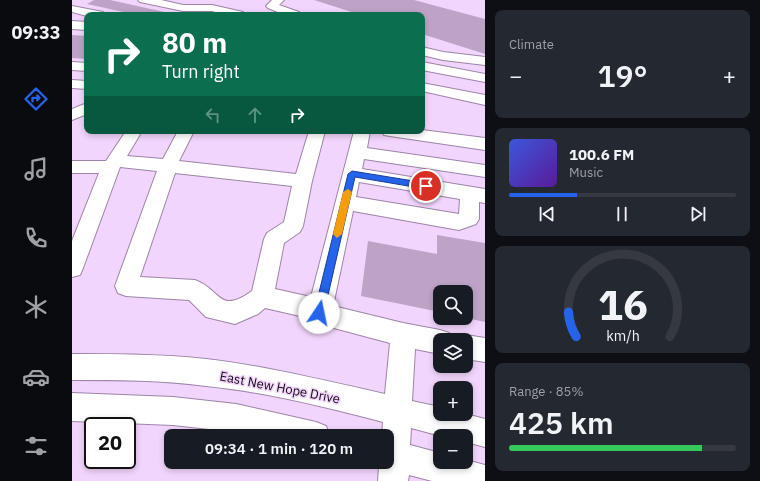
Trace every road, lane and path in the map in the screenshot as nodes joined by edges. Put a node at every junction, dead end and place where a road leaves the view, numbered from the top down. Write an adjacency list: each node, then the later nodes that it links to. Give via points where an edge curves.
1 (144, 0): 4 (street, via 183,8)
2 (207, 0): 4 (street)
3 (278, 0): 9 (street, via 272,6)
4 (197, 7): 7 (street); 8 (street)
5 (72, 9): 6 (street)
6 (86, 12)
7 (191, 12)
8 (233, 12)
9 (286, 12)
10 (72, 25): 11 (street)
11 (84, 26)
12 (425, 52): 13 (street)
13 (442, 56): 14 (street); 18 (street)
14 (485, 61)
15 (72, 66): 16 (street)
16 (84, 67)
17 (425, 67): 18 (street)
18 (438, 70): 19 (street)
19 (485, 78)
20 (72, 84): 21 (street)
21 (84, 85)
22 (425, 88): 23 (street)
23 (485, 100)
24 (84, 109): 25 (street)
25 (72, 115)
26 (132, 134): 33 (street)
27 (184, 134): 34 (street)
28 (316, 134): 38 (street)
29 (361, 134): 32 (street)
30 (412, 134): 31 (street)
31 (485, 144)
32 (357, 152): 36 (street); 37 (street)
33 (112, 164): 34 (street); 35 (street); 41 (street)
34 (168, 166): 38 (street); 42 (street, via 126,286 195,290 214,309 235,313)
35 (72, 167)
36 (485, 170)
37 (352, 174): 39 (street); 40 (street)
38 (304, 181): 42 (street, via 293,226 274,239)
39 (478, 195): 40 (street, via 468,219 459,222)
40 (346, 202): 43 (street)
41 (72, 268)
42 (262, 297): 43 (street)
43 (319, 309): 44 (street, via 319,313)
44 (403, 335): 45 (street); 50 (street)
45 (433, 341)
46 (473, 348): 47 (street)
47 (485, 350)
48 (72, 367): 50 (street, East New Hope Drive, via 121,366 250,379)
49 (72, 407): 51 (street, via 173,411 236,418)
50 (398, 411): 52 (street, East New Hope Drive); 53 (street)
51 (285, 429)
52 (485, 433)
53 (394, 446)
54 (394, 464): 55 (street)
55 (485, 480)

